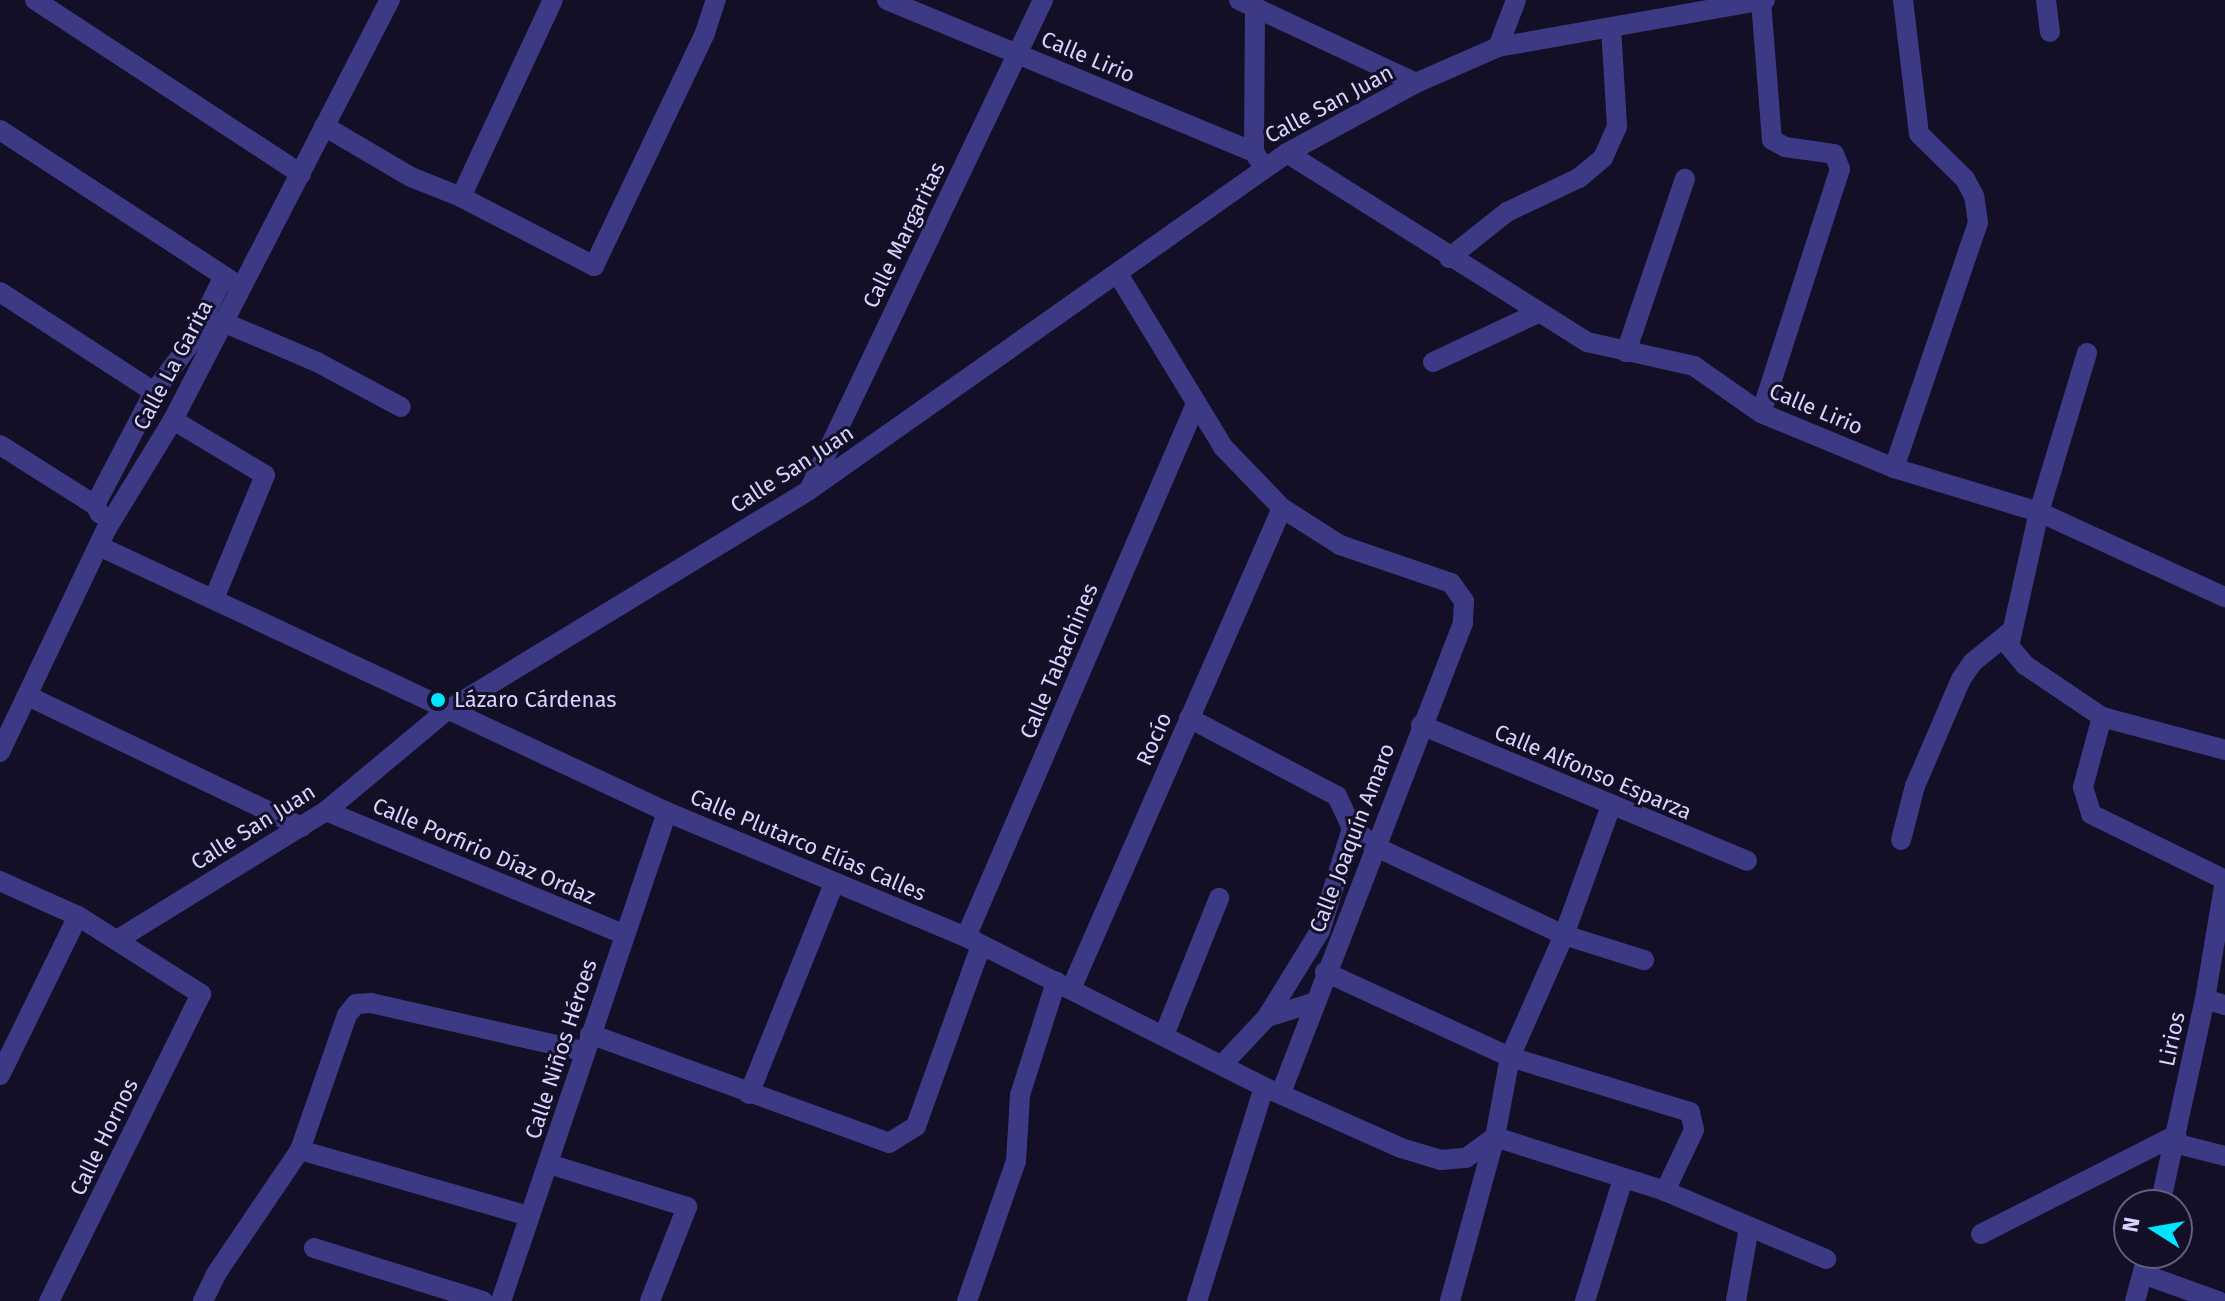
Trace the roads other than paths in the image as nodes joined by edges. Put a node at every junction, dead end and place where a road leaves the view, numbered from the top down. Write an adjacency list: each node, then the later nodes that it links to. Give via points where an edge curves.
1 (35, 0): 21 (street)
2 (390, 0): 17 (street, Calle La Garita)
3 (553, 0): 23 (street)
4 (716, 0): 23 (street, via 594,266)
5 (887, 0): 15 (street, Calle Lirio)
6 (1043, 0): 15 (street, Calle Margaritas)
7 (1516, 0): 14 (street)
8 (1903, 0): 39 (street, via 1919,134 1965,179 1978,209)
9 (2046, 0): 13 (street)
10 (1763, 1): 12 (street, Calle San Juan); 36 (street, via 1772,140 1839,159)
11 (1247, 3): 16 (street); 20 (street)
12 (1611, 29): 14 (street, Calle San Juan); 24 (street, via 1617,126 1603,158 1592,170 1497,219)
13 (2050, 32)
14 (1498, 47): 16 (street, Calle San Juan)
15 (1018, 54): 20 (street, Calle Lirio); 40 (street, Calle Margaritas)
16 (1416, 83): 19 (street, Calle San Juan)
17 (324, 126): 21 (street, Calle La Garita); 23 (street, via 411,177)
18 (0, 130): 26 (street)
19 (1287, 153): 20 (street, Calle San Juan); 24 (street, Calle Lirio)
20 (1259, 159): 25 (street, Calle San Juan)
21 (301, 174): 26 (street, Calle La Garita)
22 (1685, 179): 30 (street)
23 (461, 197)
24 (1449, 258): 28 (street, Calle Lirio)
25 (1118, 274): 34 (street); 40 (street, Calle San Juan)
26 (232, 283): 29 (street, Calle La Garita); 33 (street, Calle La Garita)
27 (0, 292): 33 (street)
28 (1538, 313): 30 (street, Calle Lirio, via 1587,342); 32 (street)
29 (223, 322): 35 (street, via 317,362); 37 (street, Calle La Garita)
30 (1626, 352): 36 (street, Calle Lirio, via 1694,366)
31 (2087, 353): 43 (street)
32 (1433, 362)
33 (154, 392): 41 (street, Calle La Garita)
34 (1196, 404): 42 (street, via 1223,447); 72 (street, Calle Tabachines)
35 (401, 407)
36 (1761, 413): 39 (street, Calle Lirio)
37 (173, 420): 44 (street, Calle La Garita); 46 (street, via 265,475)
38 (0, 445): 41 (street)
39 (1894, 468): 43 (street, Calle Lirio)
40 (809, 490): 49 (street, Calle San Juan)
41 (95, 505): 44 (street)
42 (1282, 508): 51 (street, Rocío); 53 (street, Calle Joaquín Amaro, via 1340,545 1451,583 1464,601 1463,623)
43 (2039, 512): 45 (street, Calle Lirio); 47 (street)
44 (104, 538): 46 (street, Calle Plutarco Elías Calles); 48 (street, Calle La Garita)
45 (2225, 597)
46 (214, 599): 49 (street, Calle Plutarco Elías Calles)
47 (2010, 632): 50 (street, via 2009,646 2016,657); 61 (street, via 1961,679 1915,786)
48 (30, 697): 52 (street, Calle La Garita); 59 (street)
49 (446, 711): 57 (street, Calle San Juan); 58 (street, Calle Plutarco Elías Calles)
50 (2102, 717): 54 (street); 65 (street, via 2083,787 2091,814)
51 (1189, 718): 60 (street, via 1337,796); 75 (street, Rocío)
52 (7, 722): 55 (street, Calle La Garita)
53 (1421, 725): 56 (street, Calle Alfonso Esparza); 62 (street, Calle Joaquín Amaro)
54 (2225, 750)
55 (0, 752)
56 (1611, 806): 63 (street, Calle Alfonso Esparza); 70 (street)
57 (326, 811): 59 (street, Calle San Juan); 69 (street, Calle Porfirio Díaz Ordaz)
58 (667, 812): 66 (street, Calle Plutarco Elías Calles); 69 (street, Calle Niños Héroes)
59 (301, 827): 71 (street, Calle San Juan)
60 (1352, 828): 62 (street); 78 (street, via 1320,931)
61 (1901, 840)
62 (1376, 847): 70 (street); 74 (street, Calle Joaquín Amaro)
63 (1747, 861)
64 (0, 881): 68 (street)
65 (2225, 881): 77 (street, Lirios)
66 (834, 884): 72 (street, Calle Plutarco Elías Calles); 85 (street)
67 (1219, 898): 79 (street)
68 (78, 916): 71 (street); 83 (street)
69 (623, 934): 80 (street, Calle Niños Héroes)
70 (1564, 935): 73 (street); 81 (street)
71 (117, 940): 101 (street, Calle Hornos, via 201,994)
72 (974, 941): 75 (street, Calle Plutarco Elías Calles); 85 (street, Calle Tabachines, via 916,1126 899,1140 878,1142)
73 (1644, 960)
74 (1325, 972): 76 (street, Calle Joaquín Amaro); 81 (street)
75 (1064, 986): 79 (street, Calle Plutarco Elías Calles); 106 (street, Rocío, via 1020,1095 1016,1161)
76 (1316, 1002): 78 (street); 84 (street, Calle Joaquín Amaro)
77 (2215, 1002): 87 (street, Lirios)
78 (1267, 1017): 82 (street)
79 (1164, 1035): 82 (street, Calle Plutarco Elías Calles)
80 (586, 1042): 85 (street); 88 (street, via 356,1004 347,1015); 90 (street, Calle Niños Héroes)
81 (1510, 1057): 86 (street); 93 (street, via 1693,1116 1694,1130)
82 (1222, 1065): 84 (street, Calle Plutarco Elías Calles)
83 (0, 1075)
84 (1272, 1090): 86 (street, Calle Plutarco Elías Calles, via 1401,1148 1441,1160 1466,1158); 107 (street, Calle Joaquín Amaro)
85 (749, 1094)
86 (1495, 1137): 91 (street); 108 (street)
87 (2175, 1139): 89 (street); 92 (street, Lirios); 96 (street)
88 (300, 1150): 94 (street); 102 (street)
89 (2225, 1156)
90 (549, 1164): 94 (street, Calle Niños Héroes); 105 (street, via 687,1207)
91 (1623, 1179): 93 (street); 109 (street)
92 (2164, 1189)
93 (1665, 1191): 95 (street)
94 (529, 1216): 104 (street, Calle Niños Héroes)
95 (1749, 1227): 98 (street); 110 (street)
96 (1981, 1234)
97 (314, 1248): 103 (street)
98 (1826, 1259)
99 (2144, 1269): 100 (street)
100 (2143, 1274): 111 (street); 112 (street)
101 (49, 1301)
102 (203, 1301)
103 (483, 1301)
104 (501, 1301)
105 (650, 1301)
106 (967, 1301)
107 (1197, 1301)
108 (1450, 1301)
109 (1585, 1301)
110 (1736, 1301)
111 (2135, 1301)
112 (2218, 1301)

